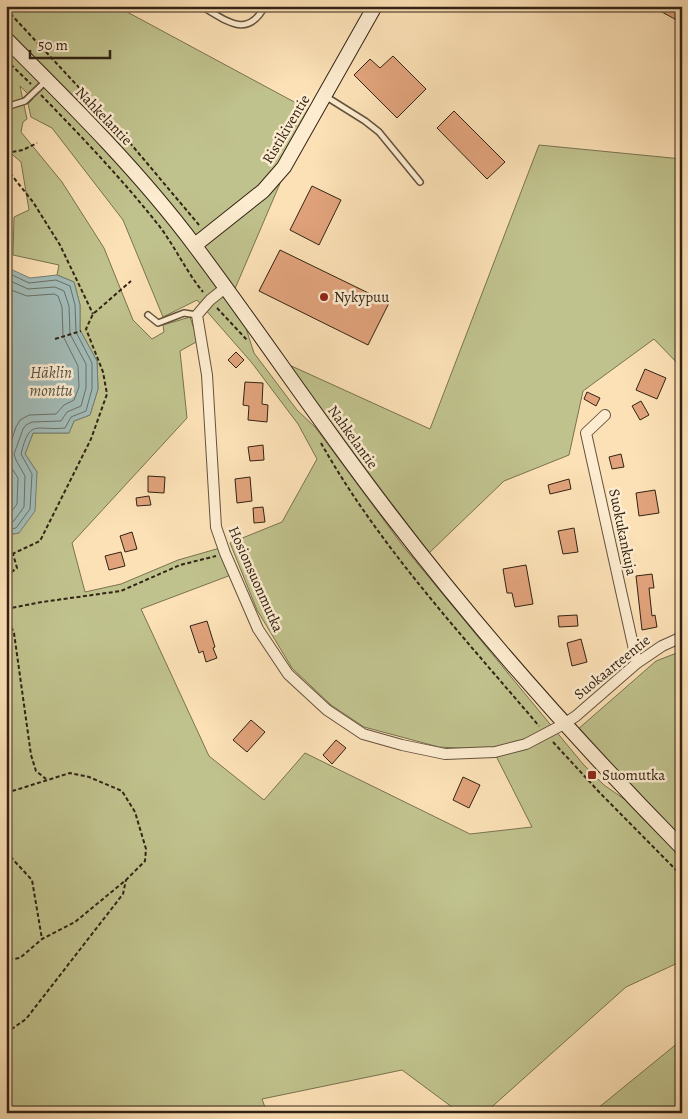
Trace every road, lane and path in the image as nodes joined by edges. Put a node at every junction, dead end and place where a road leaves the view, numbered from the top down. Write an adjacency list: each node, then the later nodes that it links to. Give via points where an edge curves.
1 (201, 6): 2 (lane, via 234,24 246,25 254,22)
2 (265, 6)
3 (375, 6): 7 (main road, Ristikiventie)
4 (6, 9): 13 (path, via 125,137)
5 (6, 39): 6 (main road, Nahkelantie)
6 (47, 80): 8 (lane, via 25,102); 14 (main road, Nahkelantie, via 121,157)
7 (325, 96): 12 (lane, via 366,120); 13 (main road, Ristikiventie, via 284,167 263,191)
8 (6, 107)
9 (37, 144): 10 (path)
10 (6, 153)
11 (6, 168): 17 (path, via 33,202 60,245)
12 (420, 182)
13 (208, 235): 14 (main road, Ristikiventie)
14 (195, 245): 16 (main road, Nahkelantie)
15 (131, 281): 17 (path)
16 (225, 288): 18 (street); 31 (main road, Nahkelantie, via 388,512 470,615)
17 (93, 314): 24 (path, via 86,330 103,372 107,394 91,439 40,541)
18 (197, 314): 19 (lane, via 184,313 158,323); 23 (street, Hosionsuonmutka, via 207,375 216,527)
19 (148, 315)
20 (81, 332): 21 (path)
21 (55, 339)
22 (605, 415): 30 (street, Suokukankuja, via 586,433)
23 (225, 553): 27 (path, via 180,565 121,591); 31 (street, Hosionsuonmutka, via 258,629 288,674 326,710 363,734 445,754 495,752 526,744)
24 (13, 554): 25 (path); 26 (path, via 17,568)
25 (6, 557)
26 (6, 576)
27 (6, 609)
28 (6, 616): 34 (path, via 14,633 31,755 36,771)
29 (682, 637): 30 (street, Suokaarteentie)
30 (637, 663): 31 (street, Suokaarteentie)
31 (564, 724): 36 (main road, Nahkelantie)
32 (592, 774): 33 (path)
33 (587, 779)
34 (47, 780): 35 (path); 38 (path, via 70,773 122,791 136,812 146,848 146,861)
35 (6, 793)
36 (682, 848)
37 (6, 852): 39 (path, via 32,880)
38 (126, 880): 39 (path, via 76,922); 41 (path, via 123,894 26,1018)
39 (42, 939): 40 (path, via 20,958)
40 (6, 960)
41 (6, 1034)

